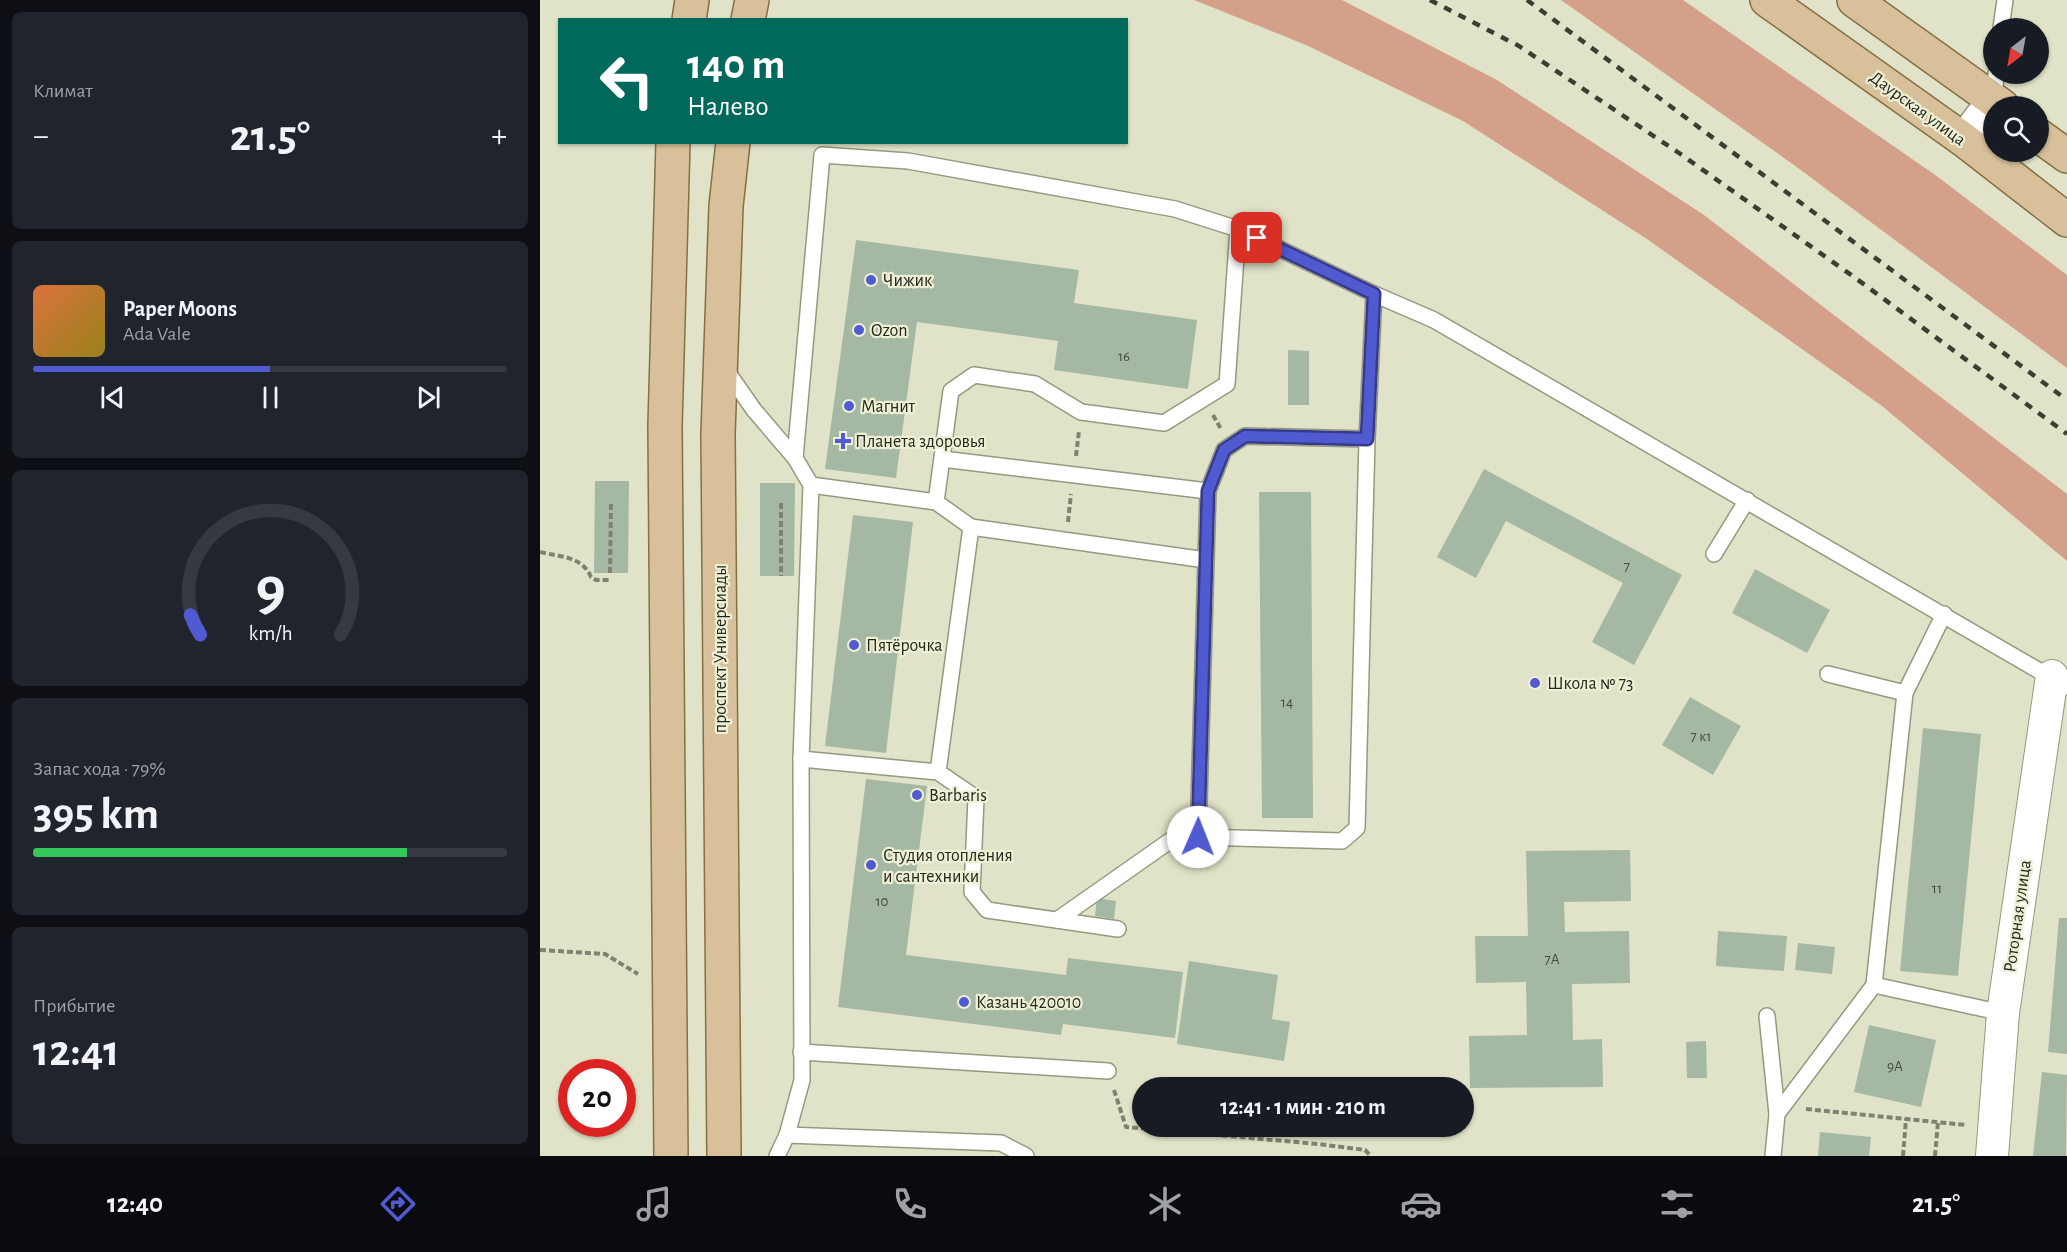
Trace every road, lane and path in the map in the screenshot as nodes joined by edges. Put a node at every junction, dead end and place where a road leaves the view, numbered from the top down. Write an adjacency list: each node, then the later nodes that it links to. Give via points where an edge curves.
1 (692, 0): 6 (main road)
2 (752, 0): 7 (main road)
3 (1767, 0): 10 (main road, Даурская улица)
4 (1854, 0): 9 (main road)
5 (2005, 0): 8 (lane)
6 (689, 18)
7 (748, 18)
8 (2002, 18)
9 (1997, 94): 10 (main road)
10 (1964, 140): 15 (main road, Даурская улица)
11 (2049, 143): 14 (main road)
12 (673, 144): 58 (main road, via 665,426)
13 (733, 144): 18 (main road, проспект Универсиады, via 726,206)
14 (2067, 156)
15 (2067, 220)
16 (1238, 229): 17 (lane); 19 (lane, via 1227,384); 22 (lane, via 1175,209 908,161 822,155)
17 (1374, 294): 20 (lane); 26 (lane, via 1434,320)
18 (721, 362): 22 (lane, via 754,410); 59 (main road, проспект Универсиады, via 718,446)
19 (1203, 399): 21 (path); 23 (lane, via 1164,423 1081,412 1035,384 974,375 951,391)
20 (1367, 439): 21 (lane, via 1245,436); 43 (lane, via 1357,828 1342,841)
21 (1231, 445): 25 (lane, via 1224,450)
22 (795, 458): 24 (lane)
23 (942, 459): 25 (lane); 27 (lane)
24 (811, 485): 27 (lane); 41 (lane)
25 (1208, 491): 33 (lane)
26 (1748, 500): 32 (lane); 37 (lane)
27 (936, 502): 30 (lane)
28 (611, 503): 34 (path)
29 (781, 503): 35 (path)
30 (971, 527): 33 (lane); 42 (lane)
31 (540, 552): 36 (path, via 580,562 596,580)
32 (1714, 554)
33 (1206, 560): 43 (lane)
34 (610, 573)
35 (781, 576)
36 (610, 580)
37 (1944, 614): 39 (lane); 40 (lane)
38 (1828, 674): 40 (lane)
39 (2059, 681): 49 (street, Роторная улица)
40 (1905, 693): 48 (lane)
41 (801, 759): 42 (lane); 51 (lane)
42 (939, 772): 44 (lane, via 976,798 972,891 987,910)
43 (1198, 837): 44 (lane, via 1170,840)
44 (1057, 920): 45 (lane)
45 (1118, 929)
46 (540, 950): 47 (path, via 605,954)
47 (638, 974)
48 (1874, 985): 49 (lane); 53 (lane)
49 (2003, 1012): 57 (street, Роторная улица)
50 (1767, 1016): 53 (lane)
51 (801, 1052): 52 (lane); 56 (lane, via 802,1080)
52 (1108, 1071): 62 (path, via 1126,1127 1318,1144 1365,1150)
53 (1780, 1110): 54 (path); 63 (lane)
54 (1906, 1119): 55 (path); 64 (path)
55 (1938, 1122): 57 (path); 65 (path)
56 (787, 1135): 60 (lane); 61 (lane, via 1001,1143)
57 (1993, 1142)
58 (671, 1156)
59 (724, 1156)
60 (777, 1156)
61 (1026, 1156)
62 (1371, 1156)
63 (1773, 1156)
64 (1903, 1156)
65 (1935, 1156)

